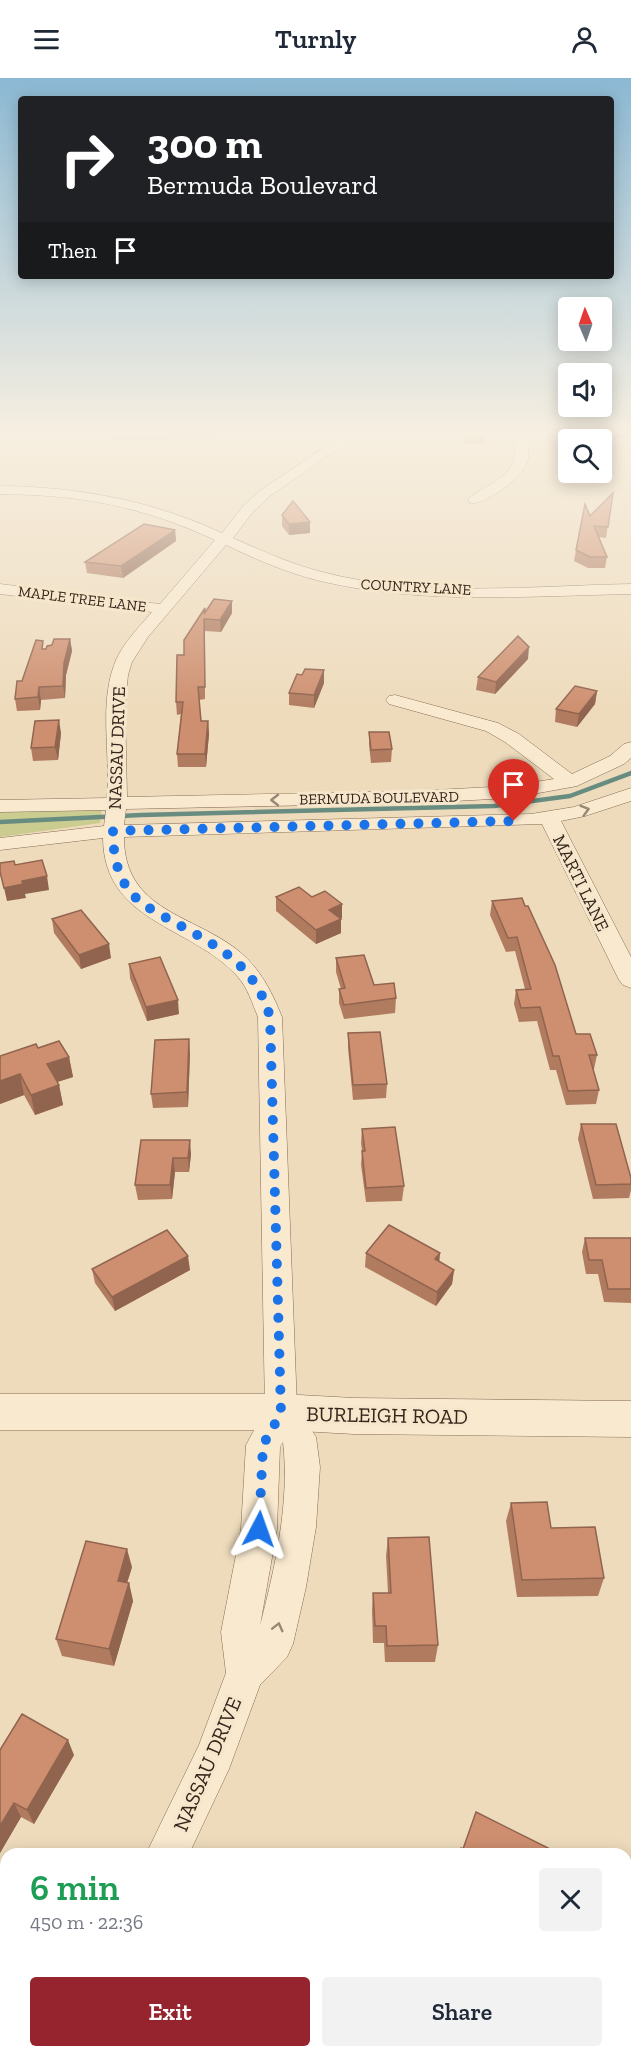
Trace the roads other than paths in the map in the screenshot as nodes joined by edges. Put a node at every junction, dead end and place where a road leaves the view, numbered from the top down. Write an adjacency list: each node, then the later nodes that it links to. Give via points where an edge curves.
1 (196, 526): 3 (street, COUNTRY LANE)
2 (234, 526): 3 (street, NASSAU DRIVE)
3 (225, 539): 5 (street, COUNTRY LANE, via 306,573 375,586 442,590); 6 (street, NASSAU DRIVE)
4 (0, 589): 6 (street, MAPLE TREE LANE)
5 (631, 589)
6 (163, 609): 12 (street, NASSAU DRIVE, via 127,655 119,677)
7 (395, 700): 9 (street, via 492,727)
8 (631, 748): 9 (street, BERMUDA BOULEVARD, via 617,760)
9 (570, 782): 12 (street, BERMUDA BOULEVARD, one-way to 12, via 547,788 469,795)
10 (631, 794): 13 (street, BERMUDA BOULEVARD, one-way to 10)
11 (0, 806): 12 (street)
12 (115, 816): 13 (street, BERMUDA BOULEVARD, via 474,823); 14 (street, BERMUDA BOULEVARD); 17 (street, NASSAU DRIVE, via 115,858 133,896 231,956 249,973 264,996 273,1040)
13 (549, 818): 15 (street, MARTI LANE)
14 (0, 844)
15 (631, 980)
16 (0, 1412): 17 (street, BURLEIGH ROAD)
17 (281, 1413): 18 (street, BURLEIGH ROAD); 19 (street, NASSAU DRIVE, via 299,1437 303,1467 298,1527 274,1644 245,1673 215,1755)
18 (631, 1419)
19 (170, 1848)

